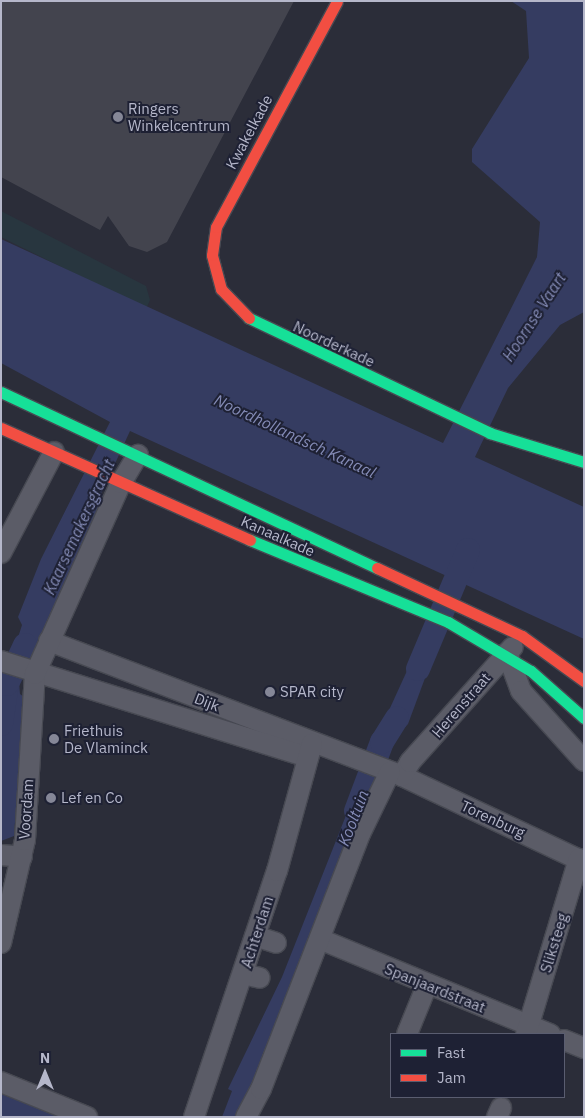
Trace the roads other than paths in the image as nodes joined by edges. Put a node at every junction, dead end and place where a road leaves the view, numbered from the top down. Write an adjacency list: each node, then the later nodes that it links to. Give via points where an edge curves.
1 (337, 1): 2 (street, Kwakelkade, via 216,228 212,248)
2 (218, 283): 7 (street, Noorderkade, via 232,303 259,324 490,433)
3 (1, 392): 6 (street, Kanaalkade)
4 (1, 428): 5 (street)
5 (54, 452): 8 (street, Kanaalkade); 9 (street)
6 (132, 453): 8 (street); 10 (street, Kanaalkade)
7 (584, 462)
8 (118, 481): 11 (street); 12 (street, Kanaalkade, via 324,573 448,622)
9 (1, 553)
10 (522, 636): 12 (street, Herenstraat); 14 (street)
11 (49, 641): 13 (street); 16 (street, Dijk)
12 (507, 654): 15 (street); 17 (street, via 521,691); 18 (street, Herenstraat, via 410,762)
13 (17, 667): 16 (street, Dijk); 20 (street, Voordam)
14 (584, 681)
15 (584, 718)
16 (310, 751): 18 (street, Dijk); 22 (street, Achterdam)
17 (584, 761)
18 (385, 770): 21 (street, Torenburg); 23 (street)
19 (1, 855): 20 (street)
20 (22, 857): 24 (street, Voordam)
21 (581, 861): 27 (street, Sliksteeg)
22 (255, 936): 25 (street); 34 (street, Achterdam, via 252,976)
23 (322, 940): 26 (street, Spanjaardstraat); 35 (street, via 261,1089)
24 (1, 943)
25 (276, 943)
26 (427, 985): 27 (street, Spanjaardstraat); 28 (street)
27 (528, 1030): 29 (street, Spanjaardstraat)
28 (407, 1033)
29 (544, 1033)
30 (565, 1040): 31 (street)
31 (584, 1048)
32 (1, 1082): 33 (street)
33 (86, 1117)
34 (194, 1117)
35 (246, 1117)

